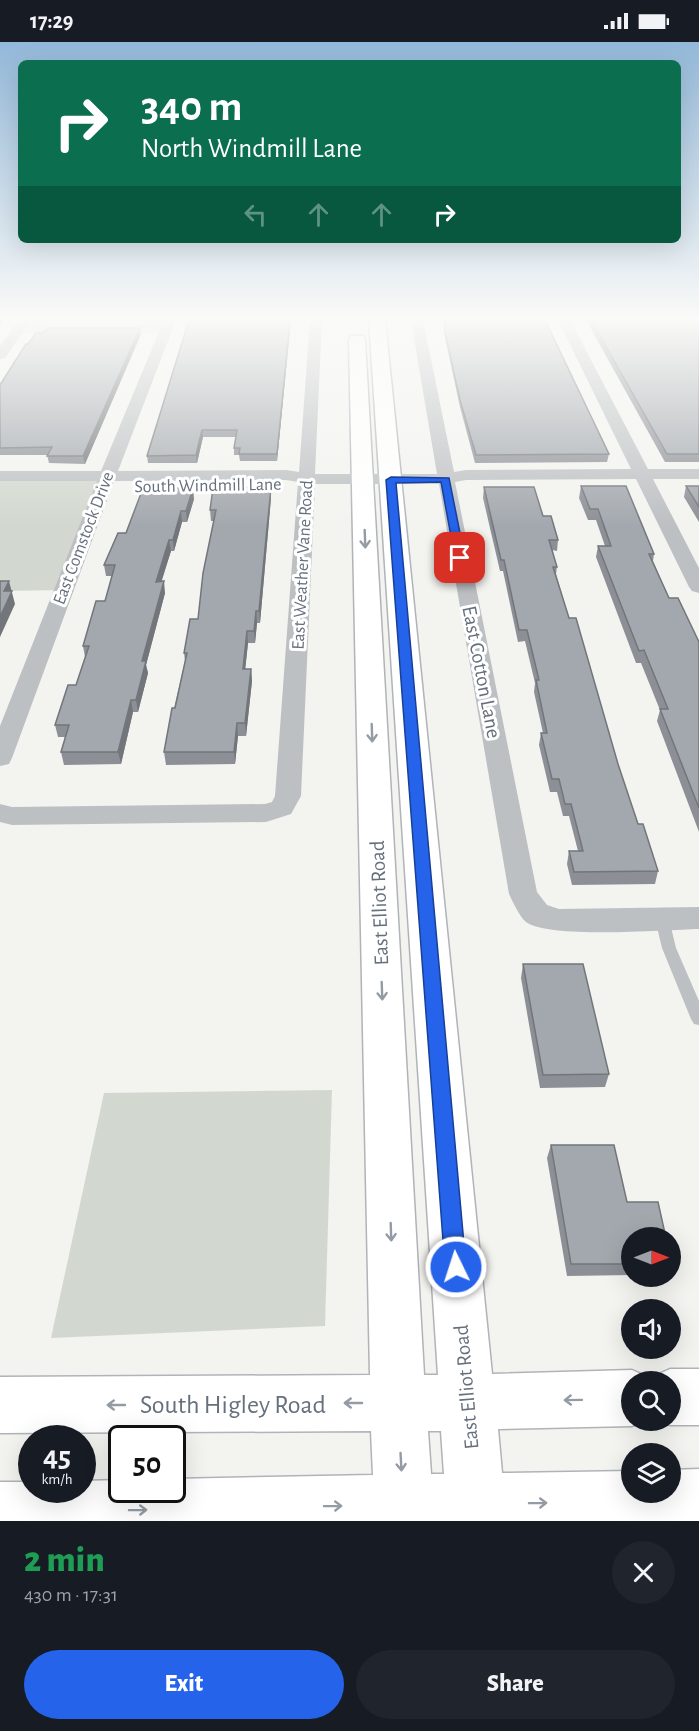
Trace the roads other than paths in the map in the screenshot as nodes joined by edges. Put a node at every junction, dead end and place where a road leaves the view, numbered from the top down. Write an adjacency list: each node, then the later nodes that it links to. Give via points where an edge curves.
1 (142, 389): 13 (street, East Comstock Drive)
2 (312, 389): 10 (street, East Weather Vane Road)
3 (366, 389): 11 (main road, East Elliot Road)
4 (377, 389): 11 (main road, East Elliot Road)
5 (429, 389): 12 (street, East Cotton Lane)
6 (599, 389): 9 (street)
7 (699, 474): 9 (street)
8 (0, 476): 13 (street, South Windmill Lane)
9 (644, 479): 12 (street, South Windmill Lane, via 465,485); 14 (street); 16 (street)
10 (307, 480): 11 (street, South Windmill Lane); 13 (street, South Windmill Lane, via 284,486); 18 (street, East Weather Vane Road, via 288,796 282,808 266,813)
11 (377, 480): 12 (street, South Windmill Lane); 25 (main road, East Elliot Road); 26 (main road, East Elliot Road, one-way to 26)
12 (445, 480): 20 (street, East Cotton Lane, via 523,894 537,914 559,920)
13 (105, 481): 15 (street, South Windmill Lane); 17 (street, East Comstock Drive)
14 (699, 484)
15 (0, 487)
16 (699, 587)
17 (0, 758)
18 (0, 813)
19 (699, 918): 20 (street)
20 (662, 919): 21 (lane, via 669,948)
21 (699, 1019)
22 (681, 1397): 23 (main road)
23 (699, 1397)
24 (621, 1398): 25 (main road, South Higley Road, one-way to 25)
25 (466, 1402): 26 (main road, South Higley Road); 29 (main road, East Elliot Road)
26 (398, 1403): 27 (main road, South Higley Road, one-way to 27); 29 (main road, East Elliot Road, one-way to 29)
27 (0, 1405)
28 (699, 1499): 29 (main road, one-way to 28)
29 (440, 1511): 30 (main road, one-way to 29)
30 (0, 1512)

